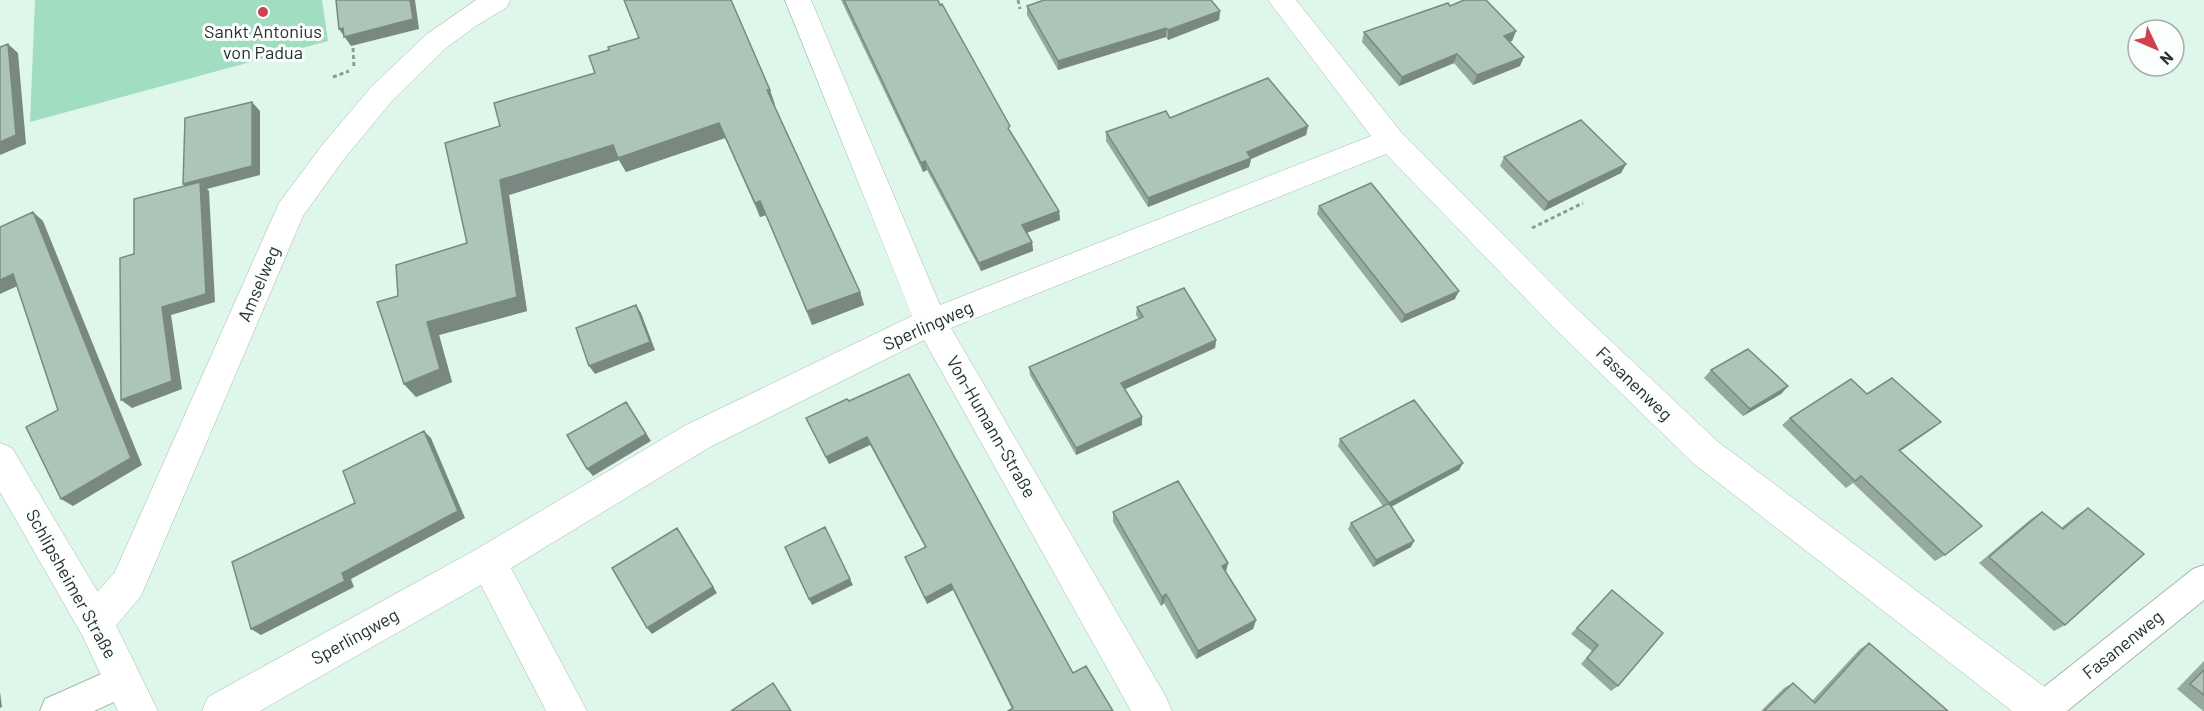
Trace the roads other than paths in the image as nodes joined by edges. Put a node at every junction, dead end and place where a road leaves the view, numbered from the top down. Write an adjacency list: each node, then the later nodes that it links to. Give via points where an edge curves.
1 (497, 0): 9 (street, Amselweg, via 473,13 423,53 358,122 290,211 129,585)
2 (798, 0): 5 (street, Von-Humann-Straße)
3 (1281, 0): 4 (street, Fasanenweg)
4 (1391, 140): 5 (street, Sperlingweg); 15 (street, Fasanenweg, via 1564,317 1705,452)
5 (931, 322): 7 (street, Sperlingweg, via 698,436); 14 (street, Von-Humann-Straße)
6 (0, 459): 9 (street, Schlipsheimer Straße)
7 (489, 562): 12 (street, Sperlingweg); 13 (street)
8 (2204, 580): 15 (lane, Fasanenweg)
9 (95, 621): 10 (street, Schlipsheimer Straße)
10 (131, 696): 11 (lane)
11 (57, 711)
12 (222, 711)
13 (567, 711)
14 (1152, 711)
15 (2043, 711)

